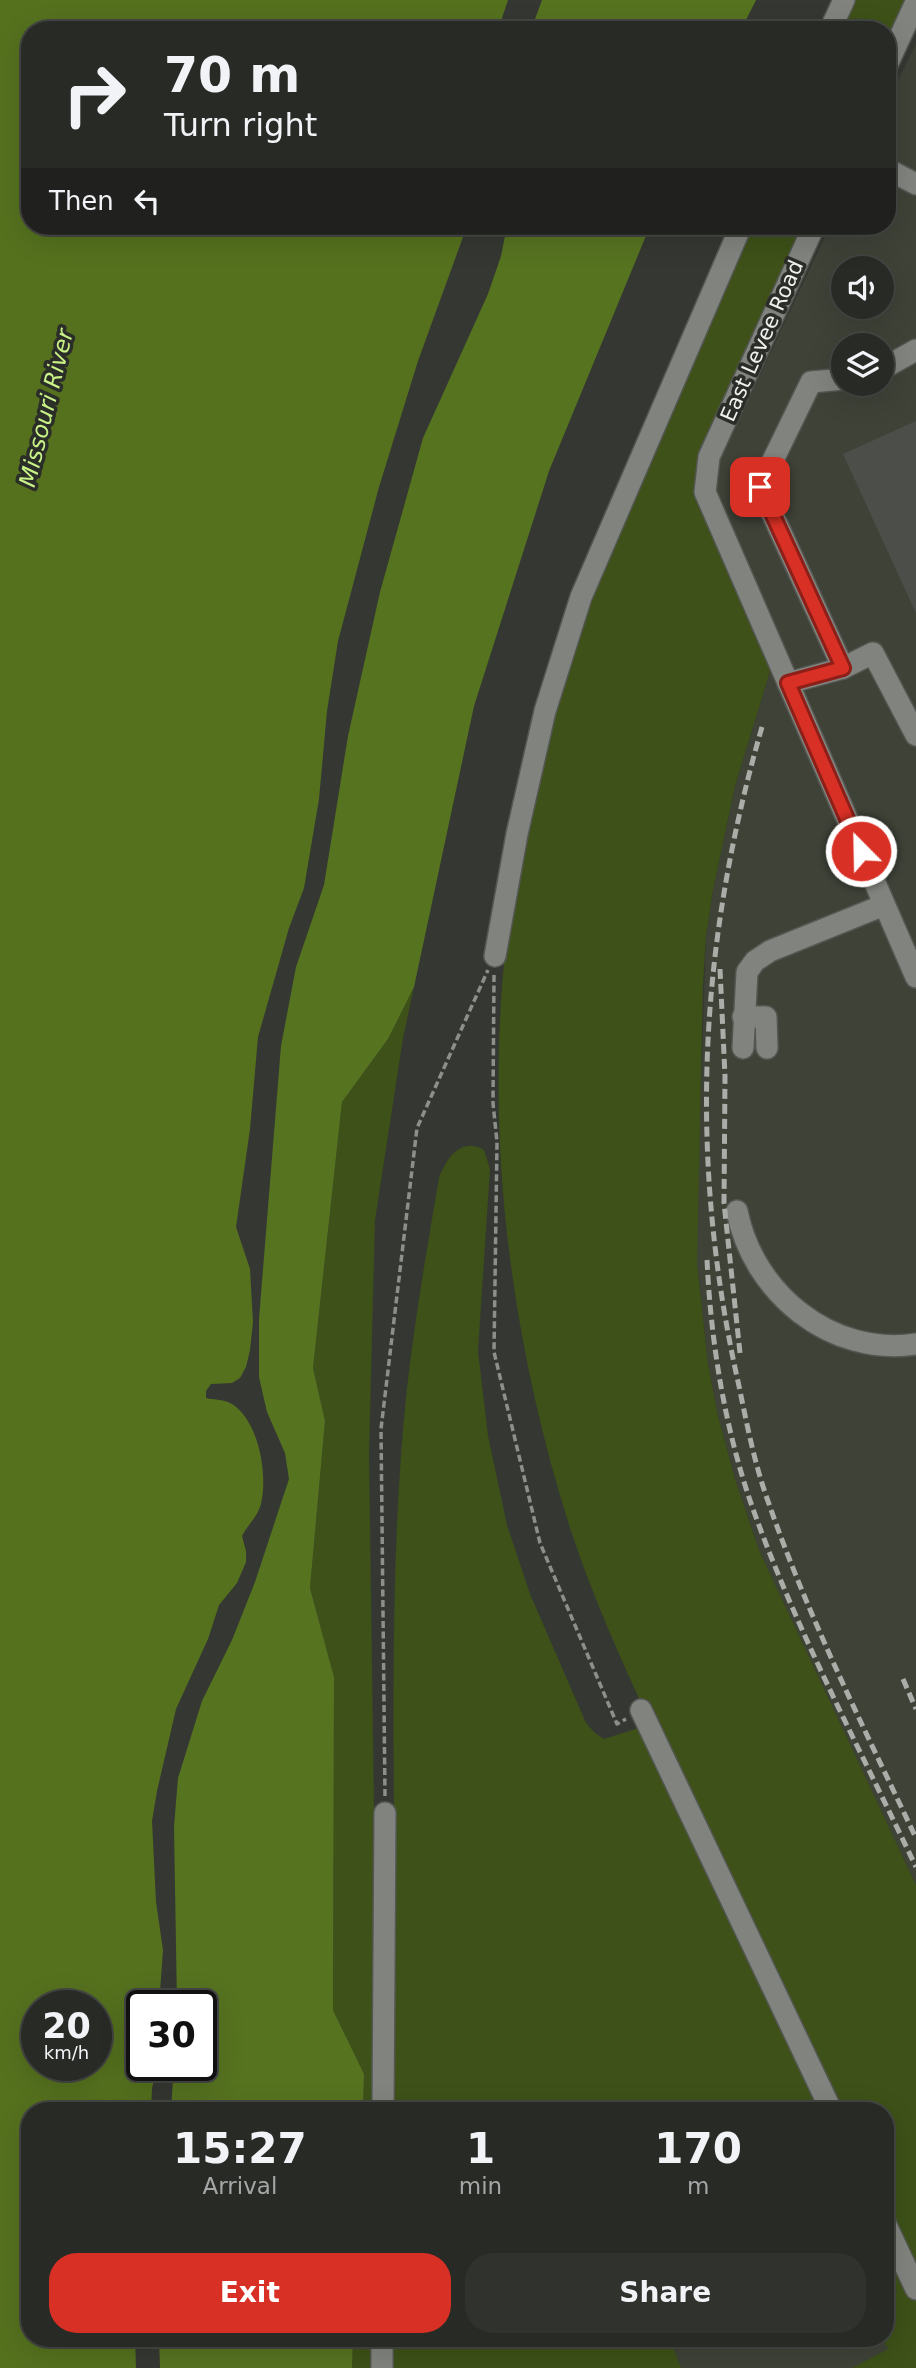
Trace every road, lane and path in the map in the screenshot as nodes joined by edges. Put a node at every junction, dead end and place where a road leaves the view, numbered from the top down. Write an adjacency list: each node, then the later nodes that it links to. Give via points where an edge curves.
1 (844, 0): 3 (street)
2 (916, 2): 4 (street)
3 (834, 21)
4 (896, 45)
5 (896, 174): 6 (street)
6 (916, 184)
7 (737, 235): 16 (street, via 581,597 545,711)
8 (810, 235): 13 (street, East Levee Road, via 709,457 705,492)
9 (916, 350): 10 (street)
10 (894, 362)
11 (831, 380): 12 (street, via 811,382 760,487)
12 (843, 668): 13 (street); 14 (street, via 873,653)
13 (788, 683): 15 (street, East Levee Road)
14 (916, 735)
15 (884, 905): 17 (street, East Levee Road); 18 (street, via 755,961 747,972)
16 (495, 956): 23 (path, via 494,1352 540,1543 618,1724); 24 (path, via 417,1128 382,1429)
17 (916, 977)
18 (743, 1017): 19 (street); 20 (street, via 766,1017)
19 (743, 1048)
20 (767, 1048)
21 (737, 1211): 22 (street, via 760,1270 793,1308 839,1336 864,1343)
22 (916, 1344)
23 (641, 1710): 26 (street)
24 (385, 1813): 25 (street)
25 (383, 2102)
26 (827, 2102)
27 (894, 2242): 28 (street)
28 (916, 2290)
29 (382, 2347): 30 (street)
30 (382, 2368)

